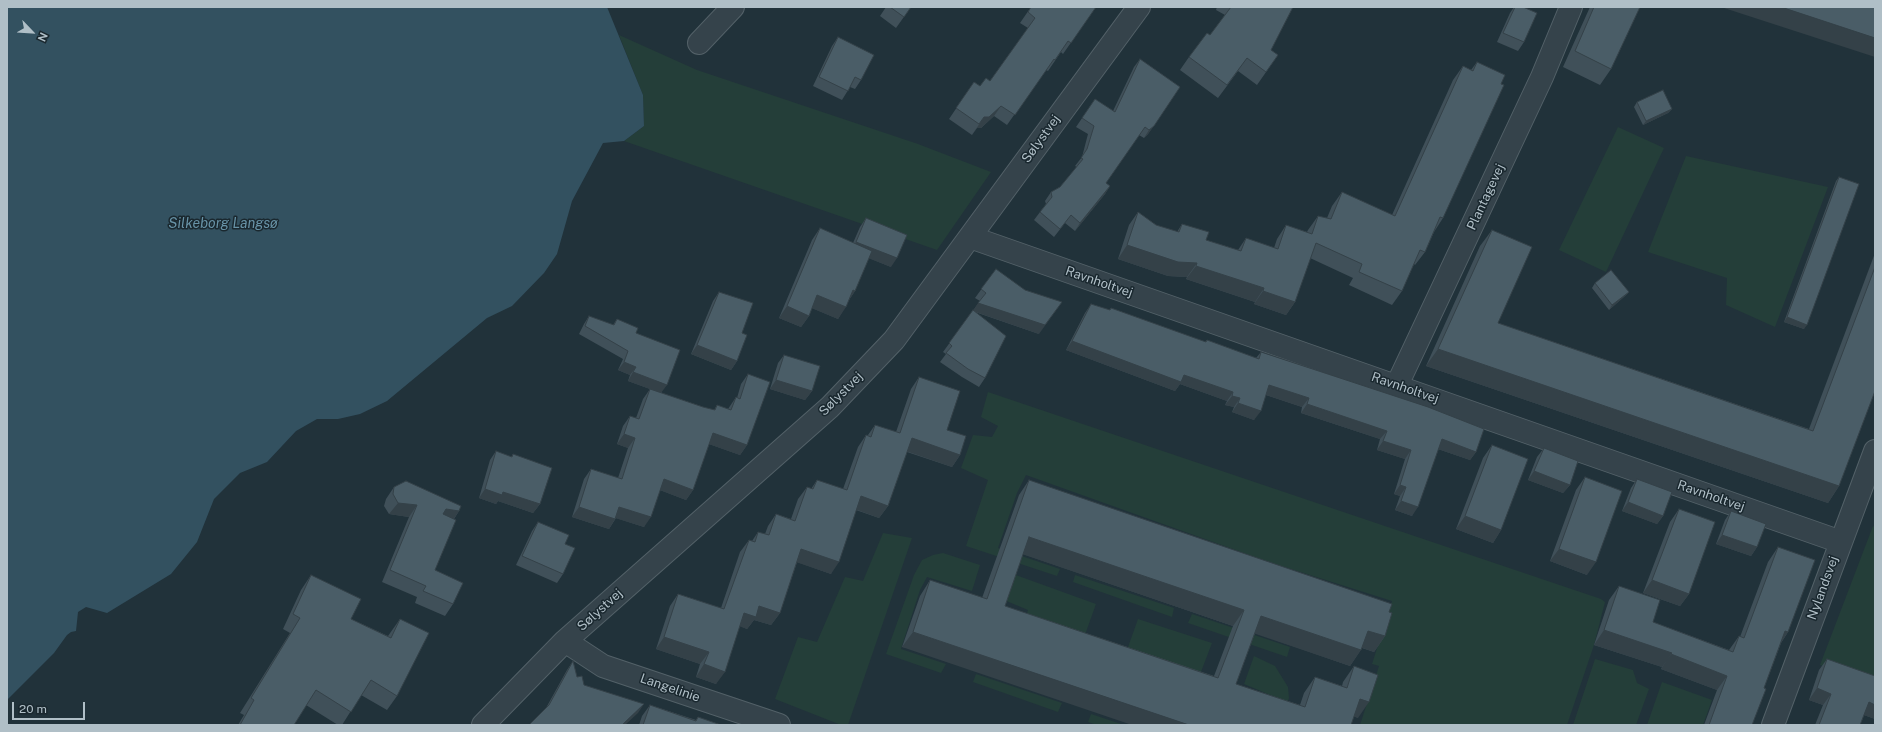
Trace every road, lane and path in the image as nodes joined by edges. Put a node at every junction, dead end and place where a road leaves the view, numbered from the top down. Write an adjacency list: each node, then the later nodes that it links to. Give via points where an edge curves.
1 (733, 7): 4 (street)
2 (1571, 7): 6 (street, Plantagevej, via 1542,77)
3 (1137, 8): 5 (street, Sølystvej)
4 (699, 43)
5 (970, 237): 6 (street, Ravnholtvej); 9 (street, Sølystvej, via 894,340 830,406)
6 (1397, 385): 8 (street, Ravnholtvej)
7 (1875, 451): 8 (street, Nylandsvej)
8 (1840, 542): 12 (street, Nylandsvej)
9 (566, 641): 10 (street, Sølystvej); 11 (street, Langelinie, via 603,666)
10 (483, 725)
11 (779, 725)
12 (1772, 725)

